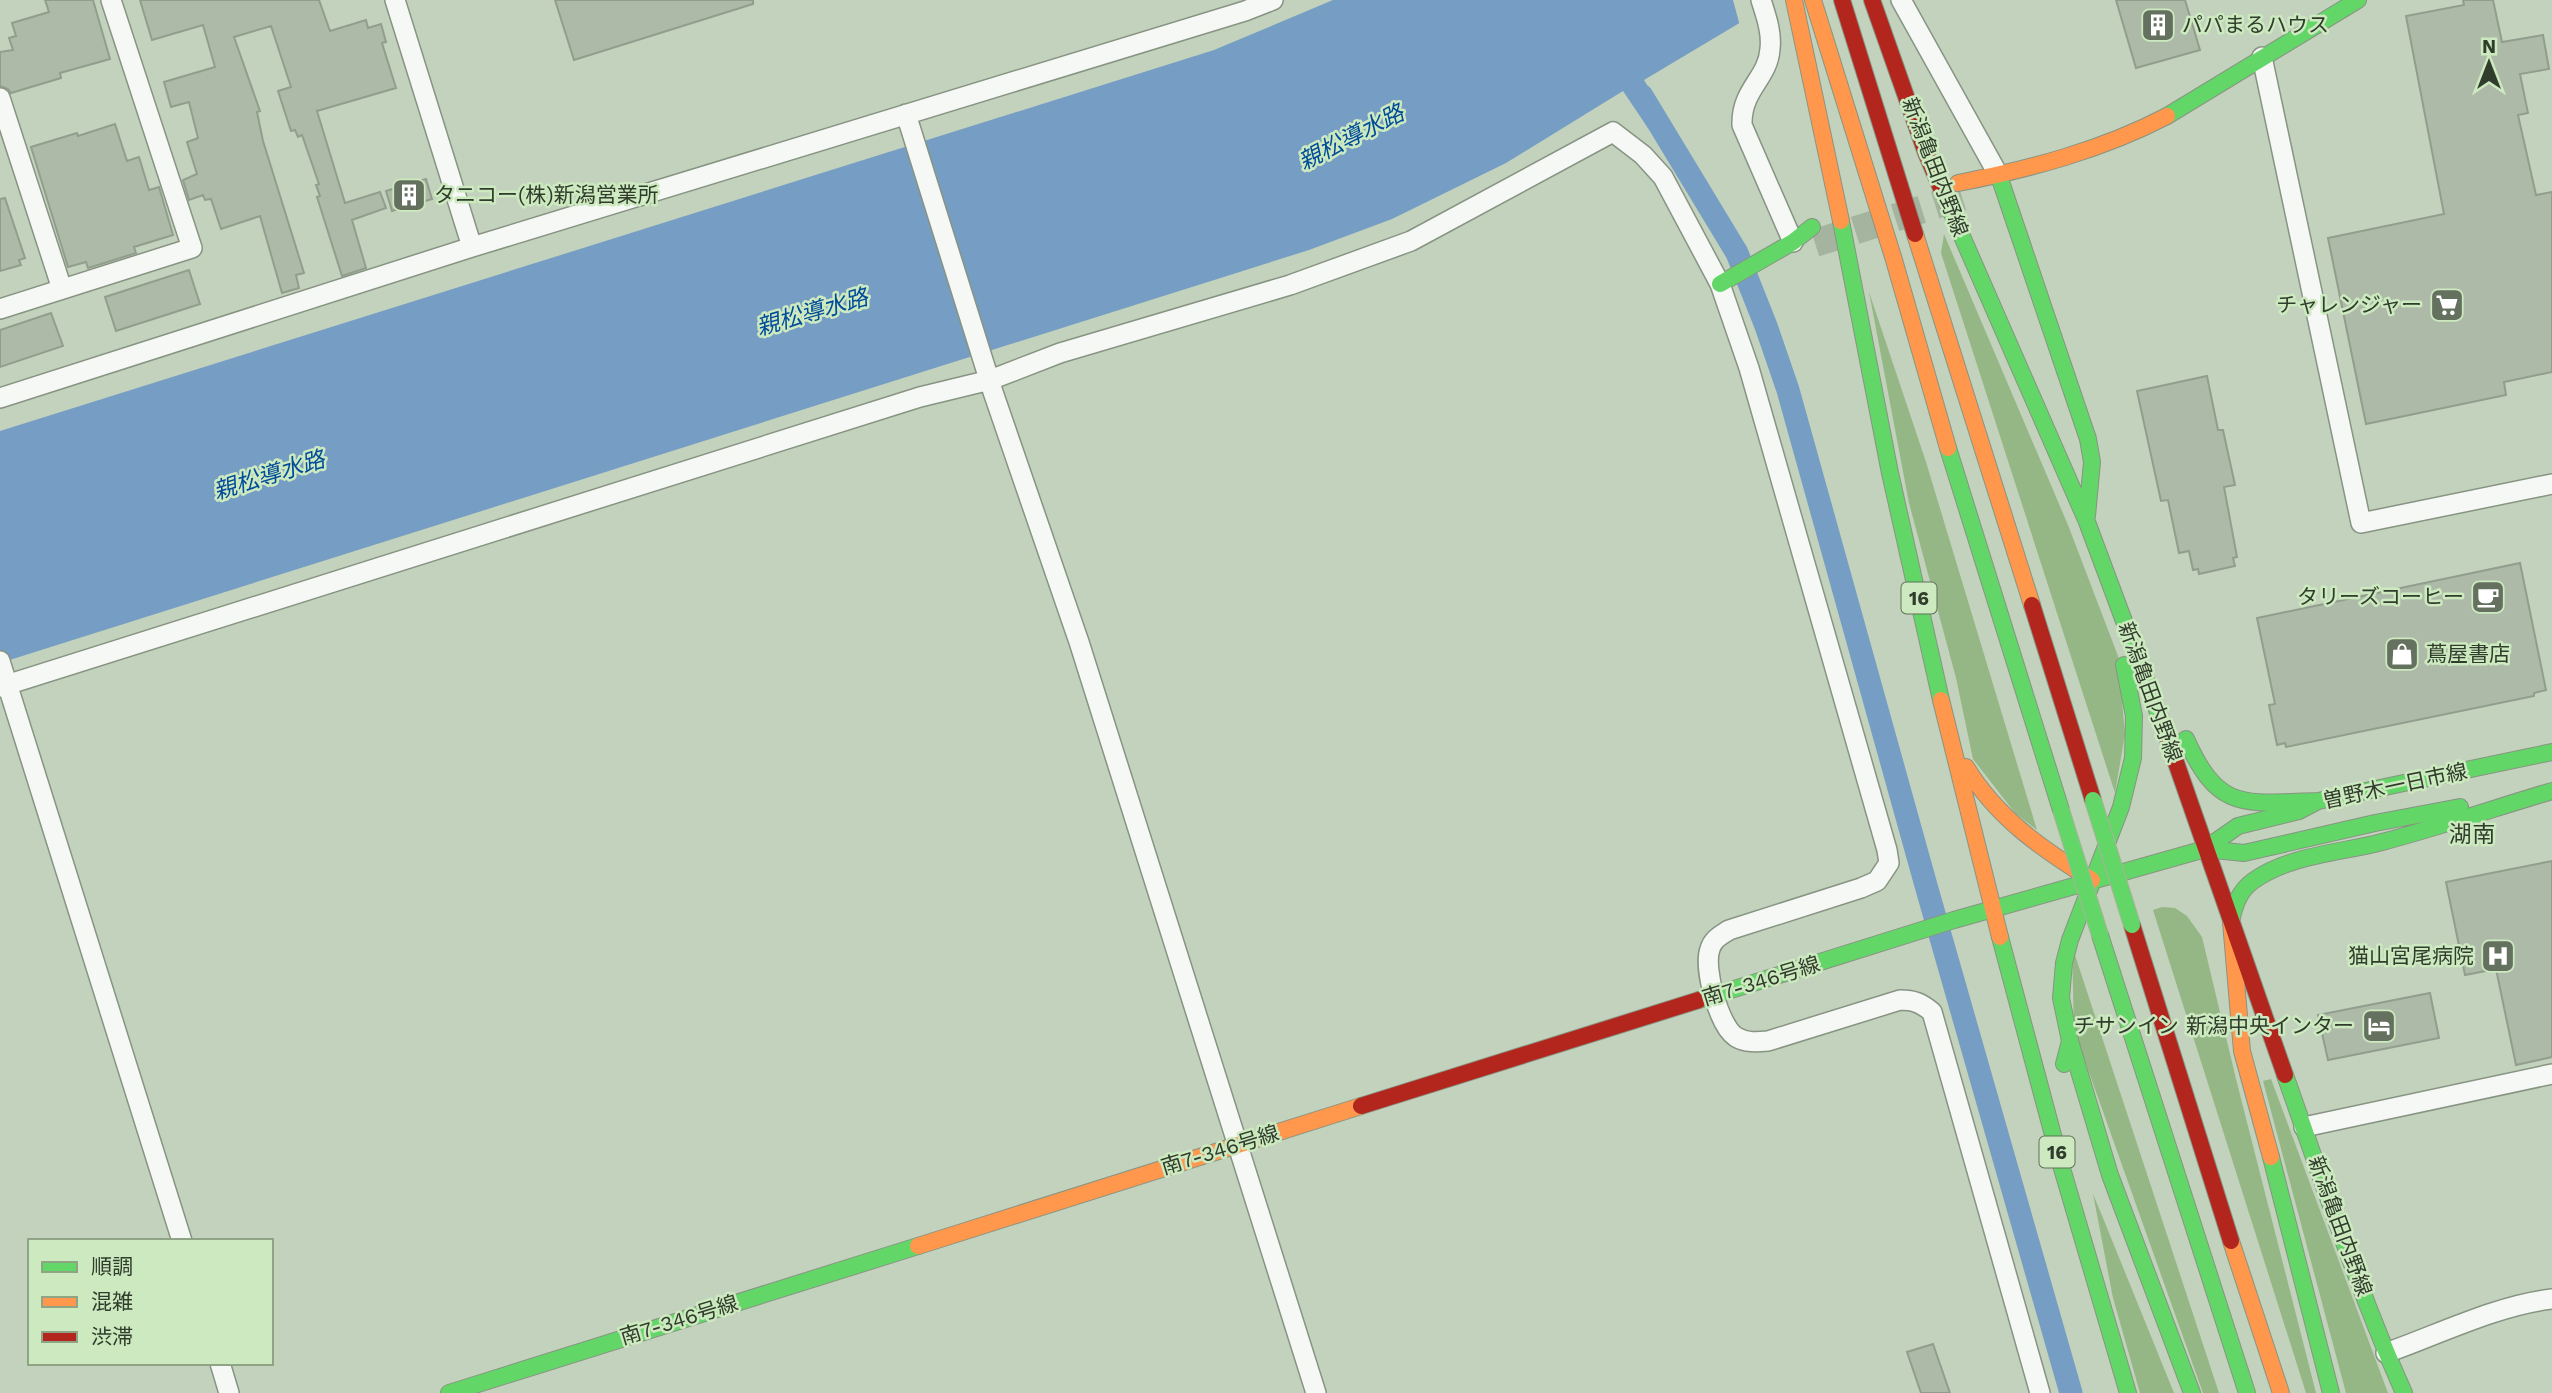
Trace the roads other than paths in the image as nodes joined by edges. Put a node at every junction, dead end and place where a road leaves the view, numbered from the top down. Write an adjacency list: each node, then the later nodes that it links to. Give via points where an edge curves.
1 (111, 0): 20 (street, via 192,248)
2 (395, 0): 18 (street)
3 (1273, 0): 13 (street)
4 (1812, 0): 56 (main road, bridge, via 1956,476)
5 (1842, 0): 57 (main road, bridge, via 2199,1145)
6 (1872, 0): 25 (main road, 新潟亀田内野線, via 1926,153)
7 (1901, 0): 14 (street)
8 (2358, 0): 11 (main road)
9 (1794, 1): 30 (main road, 16, via 1816,91 1889,471)
10 (1763, 9): 17 (street, via 1770,51 1745,99 1742,125)
11 (2262, 57): 14 (main road, via 2183,107 2122,136); 24 (street, via 2361,523)
12 (0, 98): 20 (street)
13 (909, 123): 18 (street); 22 (street)
14 (1999, 176): 15 (main road); 25 (main road, via 2088,439 2092,462)
15 (1961, 189)
16 (1814, 235): 17 (main road)
17 (1793, 242): 19 (main road)
18 (472, 247): 23 (street)
19 (1724, 281): 22 (street, via 1663,177 1613,132 1411,242 1290,285); 38 (street, via 1889,863 1877,881 1729,930 1715,940 1708,965)
20 (62, 289): 21 (street)
21 (0, 309)
22 (988, 373): 27 (street); 44 (street, via 1079,642)
23 (0, 398)
24 (2552, 484)
25 (2087, 522): 26 (main road, 新潟亀田内野線)
26 (2098, 551): 28 (main road); 34 (main road, 新潟亀田内野線); 35 (main road, via 2134,716 2134,741 2130,777)
27 (3, 676): 45 (street)
28 (2167, 689)
29 (2181, 726): 33 (main road, via 2204,776 2227,796 2265,804)
30 (1952, 741): 35 (main road, via 1990,804 2021,834); 36 (main road, 16)
31 (2552, 752): 33 (main road, 曽野木一日市線)
32 (2552, 790): 34 (main road, 曽野木一日市線, via 2244,853); 37 (main road, via 2275,869 2242,890)
33 (2318, 801): 34 (main road, 曽野木一日市線, via 2299,811 2238,826)
34 (2205, 849): 35 (main road, 曽野木一日市線); 37 (main road, 新潟亀田内野線)
35 (2093, 881): 36 (main road, 曽野木一日市線); 39 (main road, via 2070,940 2061,979)
36 (1992, 909): 38 (main road, 南7-346号線); 47 (main road, 16)
37 (2231, 922): 43 (main road, 新潟亀田内野線); 58 (main road, via 2242,1051)
38 (1714, 995): 44 (main road, 南7-346号線); 53 (street, via 1725,1027 1737,1038 1752,1042 1769,1041 1900,1000 1923,1004 1932,1012)
39 (2070, 1041): 41 (main road); 55 (main road, via 2088,1112 2147,1282)
40 (2552, 1074): 43 (street)
41 (2062, 1077)
42 (2063, 1111): 47 (main road)
43 (2304, 1127): 48 (main road, 新潟亀田内野線)
44 (1238, 1145): 51 (main road, 南7-346号線); 52 (street)
45 (181, 1239)
46 (2552, 1299): 48 (street, via 2505,1310)
47 (2105, 1320): 54 (main road, 16)
48 (2386, 1353): 59 (main road, 新潟亀田内野線)
49 (221, 1365): 50 (street)
50 (229, 1393)
51 (449, 1393)
52 (1315, 1393)
53 (2040, 1393)
54 (2127, 1393)
55 (2192, 1393)
56 (2246, 1393)
57 (2281, 1393)
58 (2331, 1393)
59 (2404, 1393)

